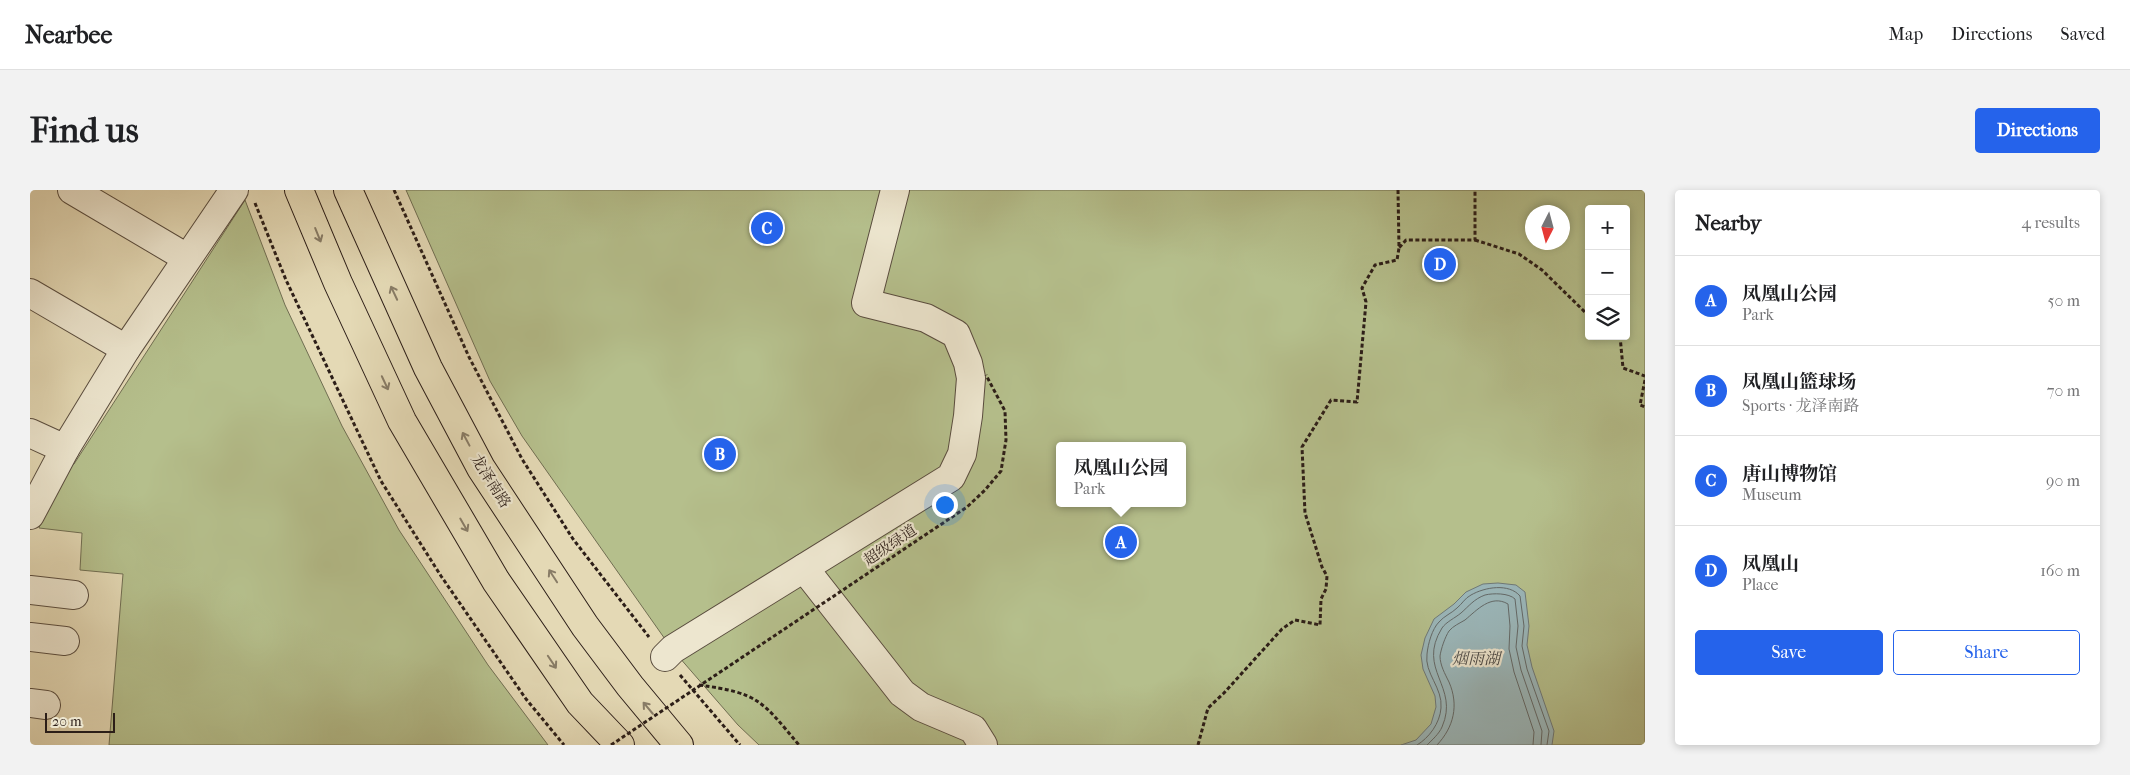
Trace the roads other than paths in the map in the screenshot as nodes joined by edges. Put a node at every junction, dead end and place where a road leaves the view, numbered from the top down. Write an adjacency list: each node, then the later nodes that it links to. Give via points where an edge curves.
1 (72, 190): 6 (street)
2 (299, 190): 18 (main road, one-way to 18, via 402,421 496,581 580,703)
3 (348, 190): 19 (main road, 龙泽南路, one-way to 3, via 584,626 481,468 428,368)
4 (895, 190): 12 (street, via 866,303 926,318 956,334 971,378 962,454 951,478)
5 (244, 194): 6 (street)
6 (186, 258): 8 (street)
7 (30, 293): 8 (street)
8 (126, 349): 10 (street)
9 (30, 434): 10 (street)
10 (65, 449): 11 (street)
11 (30, 514)
12 (804, 568): 17 (street, via 672,649); 20 (street, via 902,693 921,707 973,729)
13 (30, 590): 14 (street)
14 (74, 595)
15 (30, 637): 16 (street)
16 (65, 642)
17 (665, 657)
18 (620, 745)
19 (679, 745)
20 (983, 745)

